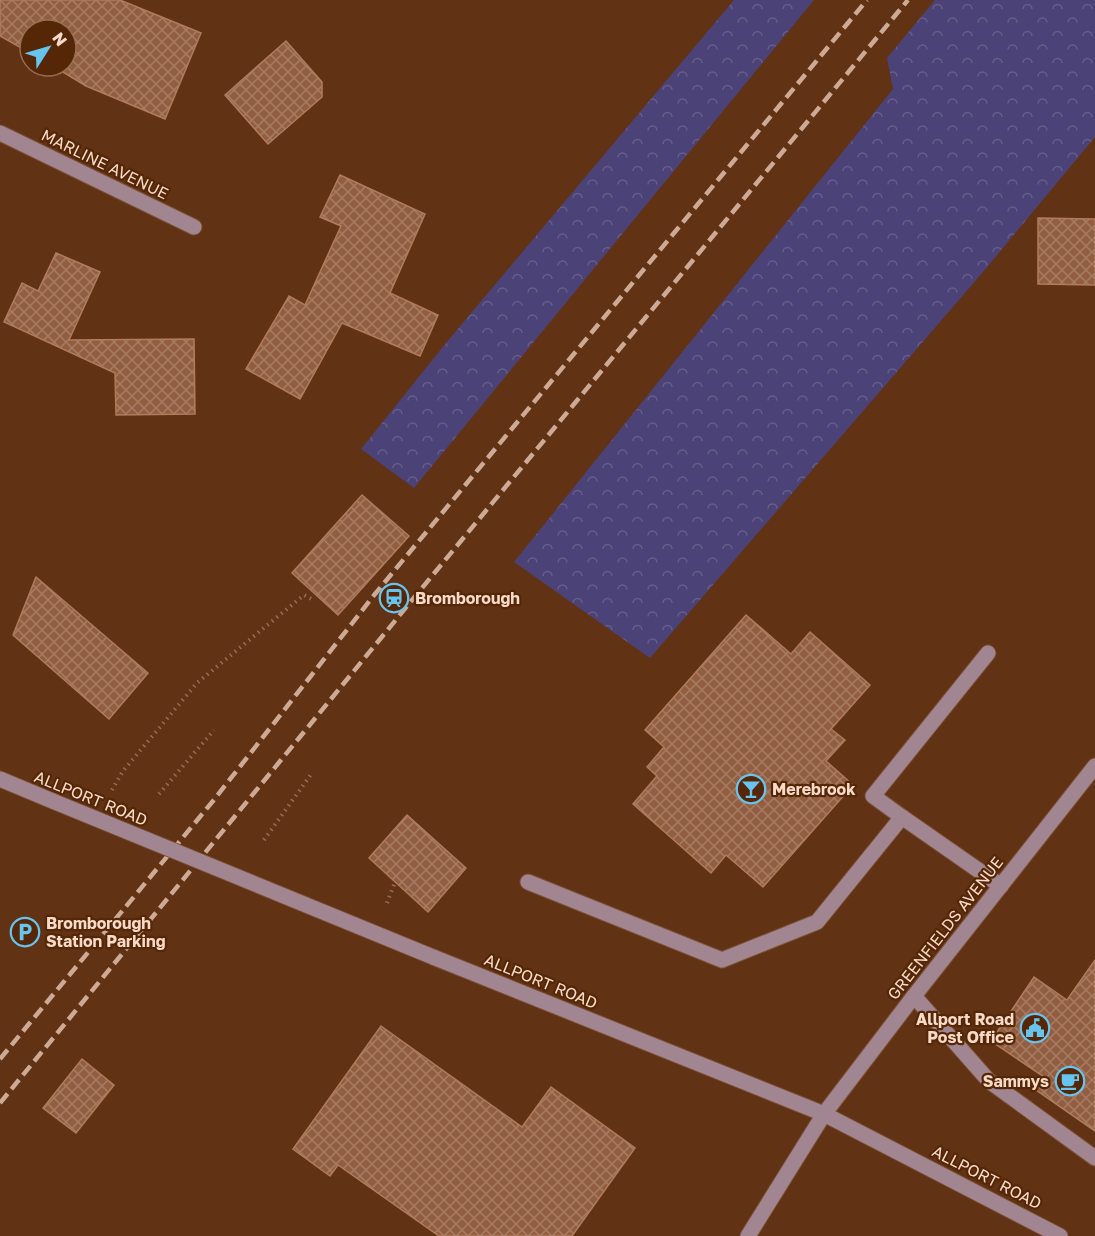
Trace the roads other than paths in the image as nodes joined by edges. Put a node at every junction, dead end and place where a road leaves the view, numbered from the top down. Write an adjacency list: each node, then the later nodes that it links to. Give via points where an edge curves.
1 (0, 133): 2 (street, MARLINE AVENUE)
2 (194, 227)
3 (988, 653): 6 (street, via 873,796)
4 (1095, 766): 8 (street, GREENFIELDS AVENUE)
5 (0, 779): 10 (street, ALLPORT ROAD, bridge)
6 (902, 818): 7 (street, via 817,922 722,960); 8 (street)
7 (528, 882)
8 (1001, 886): 9 (street, GREENFIELDS AVENUE)
9 (914, 996): 10 (street, GREENFIELDS AVENUE); 11 (street, via 989,1081)
10 (824, 1114): 12 (street, GREENFIELDS AVENUE); 13 (street, ALLPORT ROAD)
11 (1095, 1158)
12 (748, 1236)
13 (1060, 1236)

